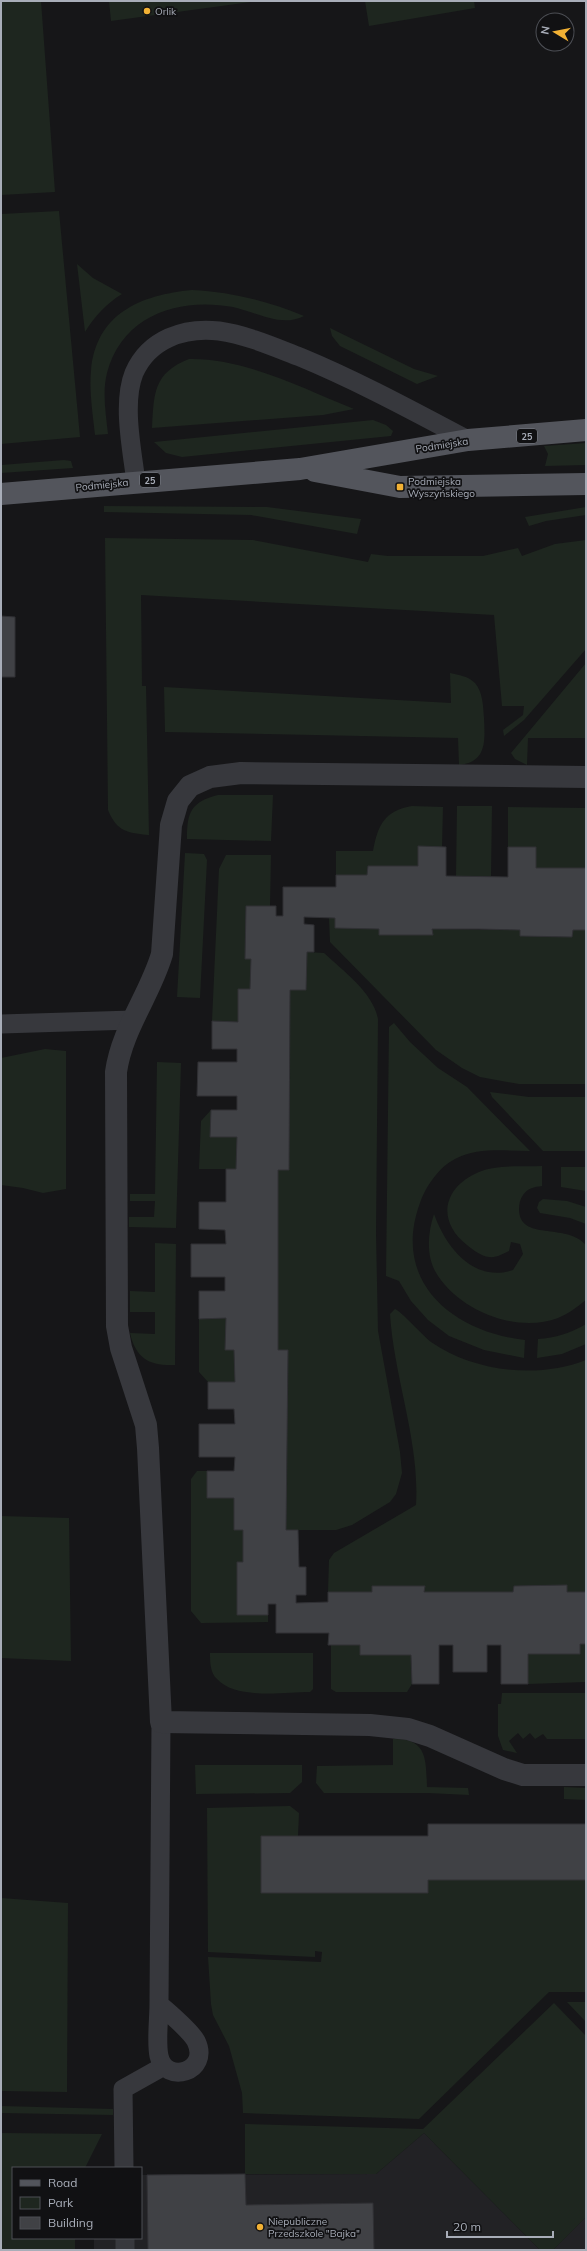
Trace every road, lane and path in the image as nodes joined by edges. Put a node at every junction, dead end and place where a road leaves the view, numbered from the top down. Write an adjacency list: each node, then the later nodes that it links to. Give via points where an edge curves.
1 (586, 430): 2 (main road, Podmiejska / 25)
2 (468, 440): 3 (main road, Podmiejska / 25); 4 (lane, via 332,370 272,346 219,331 179,333 160,341 144,355 134,374 130,396 130,423)
3 (300, 468): 4 (main road, Podmiejska / 25); 5 (main road, Podmiejska / 25, via 400,487)
4 (136, 482): 6 (main road, Podmiejska / 25)
5 (586, 484)
6 (1, 494)
7 (586, 777): 8 (street, via 240,773 210,777 190,786 178,801 171,825 162,954 158,968)
8 (132, 1020): 9 (lane); 10 (street, via 119,1052 116,1072 115,1304 121,1348 146,1425)
9 (1, 1024)
10 (161, 1722): 11 (street, via 370,1725 408,1729 523,1775); 12 (lane)
11 (586, 1775)
12 (159, 2004): 13 (lane, via 159,2056); 13 (lane, via 195,2040 199,2051 198,2061 191,2069 182,2073 172,2072)
13 (164, 2066): 14 (lane, via 123,2090)
14 (124, 2167)
15 (125, 2239): 16 (lane)
16 (125, 2250)

